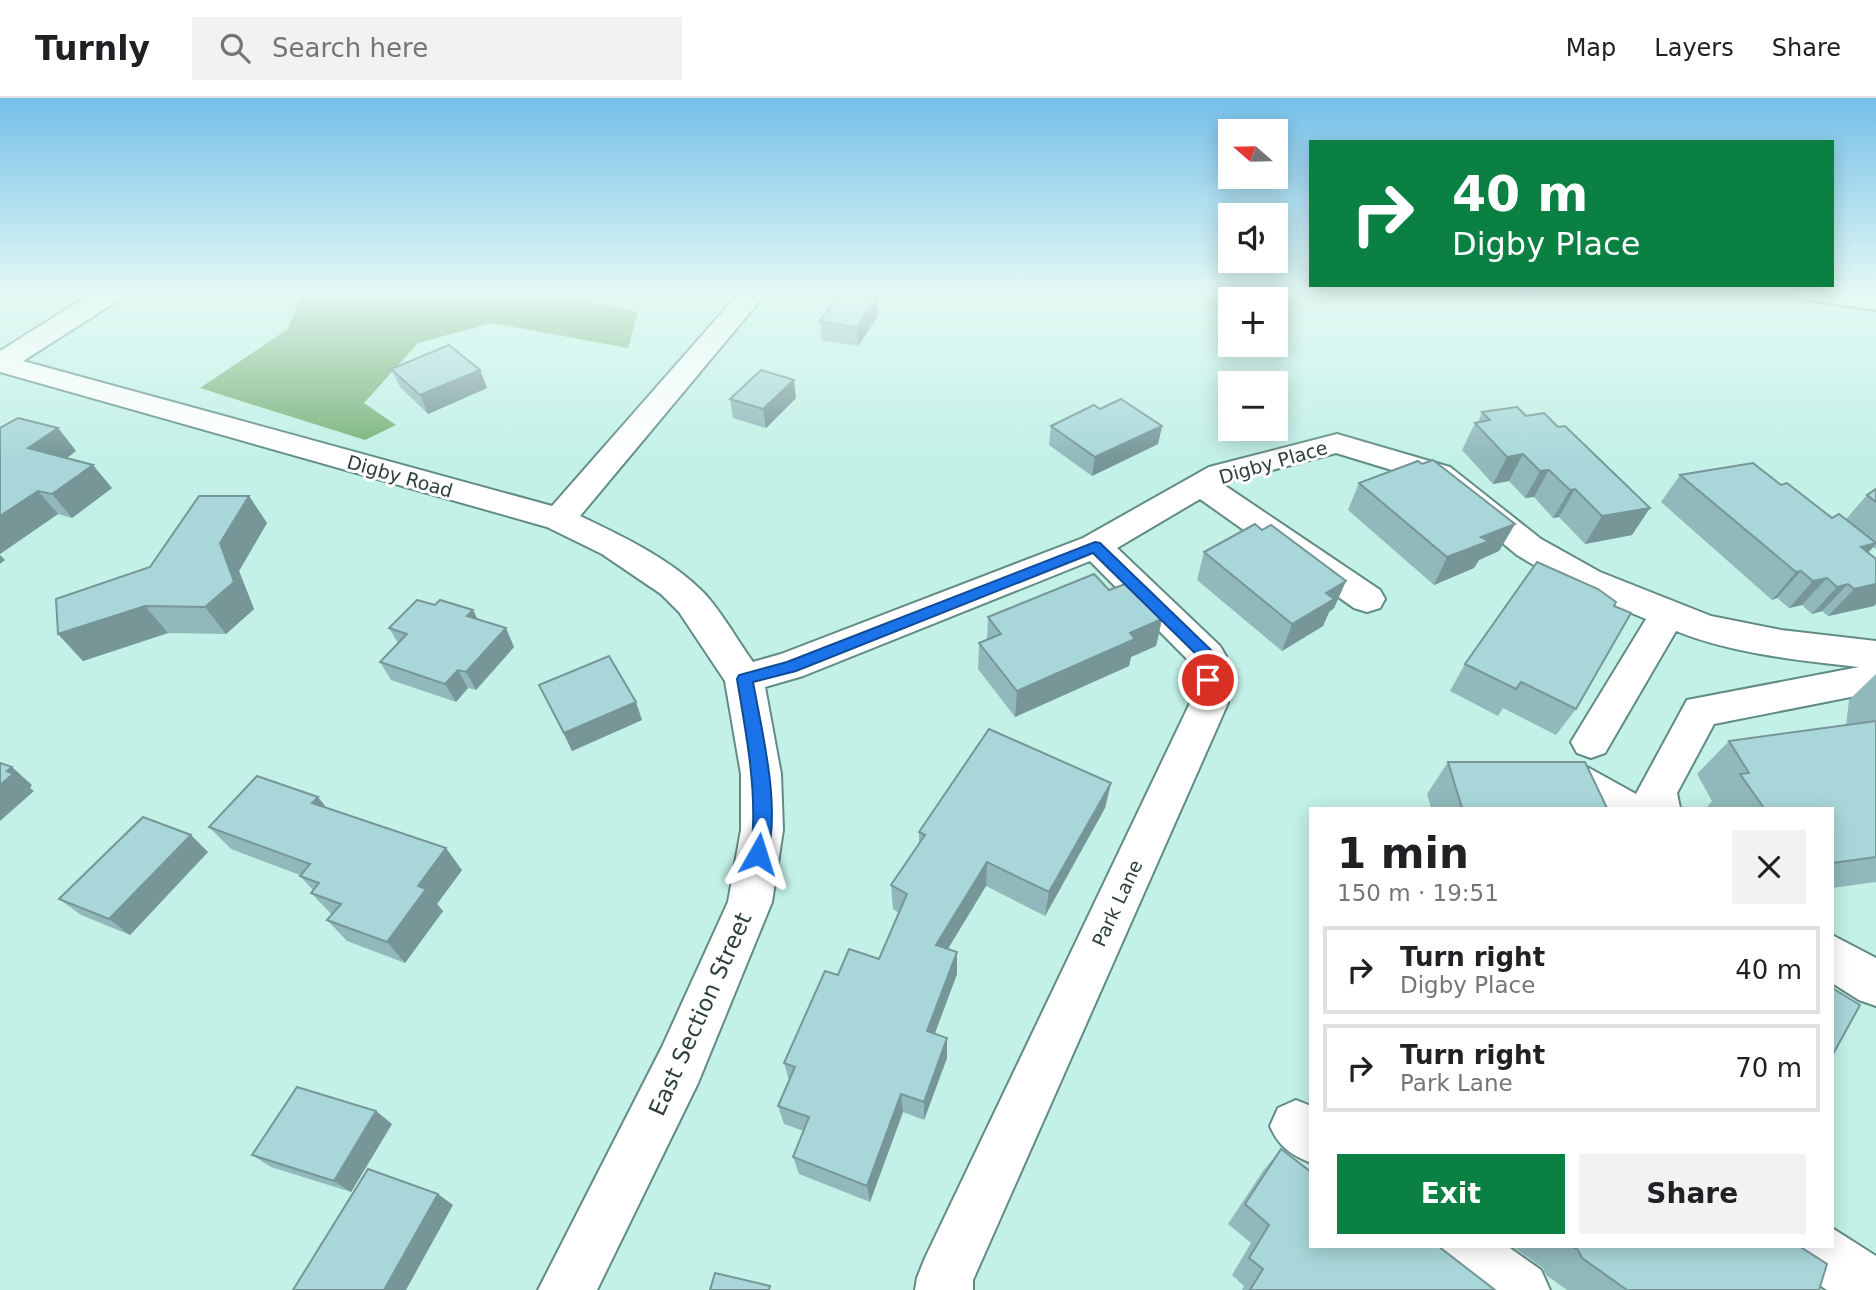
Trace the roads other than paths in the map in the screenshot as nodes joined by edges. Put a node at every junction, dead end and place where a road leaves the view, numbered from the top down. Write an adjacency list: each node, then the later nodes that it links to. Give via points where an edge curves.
1 (24, 348): 3 (street)
2 (706, 348): 5 (street)
3 (0, 363): 5 (street, Digby Road)
4 (1201, 485): 6 (street, Digby Place); 7 (street); 8 (street, Digby Place, via 1220,474 1337,443 1439,474 1529,547 1588,581)
5 (559, 519): 11 (street, Digby Road, via 614,546 673,585 692,603)
6 (1095, 547): 11 (street, Digby Place, via 790,666); 22 (street, Park Lane, via 1207,656 1209,703 945,1278)
7 (1367, 598)
8 (1668, 613): 9 (street, Digby Place, via 1705,628 1781,644); 12 (street)
9 (1876, 655)
10 (1876, 678): 15 (street, via 1702,711 1656,792)
11 (744, 679): 21 (street, East Section Street, via 761,774 762,830 750,902 680,1065)
12 (1591, 742)
13 (1574, 780): 14 (street)
14 (1621, 807)
15 (1659, 807)
16 (1834, 958): 17 (street)
17 (1876, 984)
18 (1464, 1248): 23 (street)
19 (1813, 1248): 20 (street)
20 (1876, 1289)
21 (567, 1290)
22 (944, 1290)
23 (1521, 1290)

